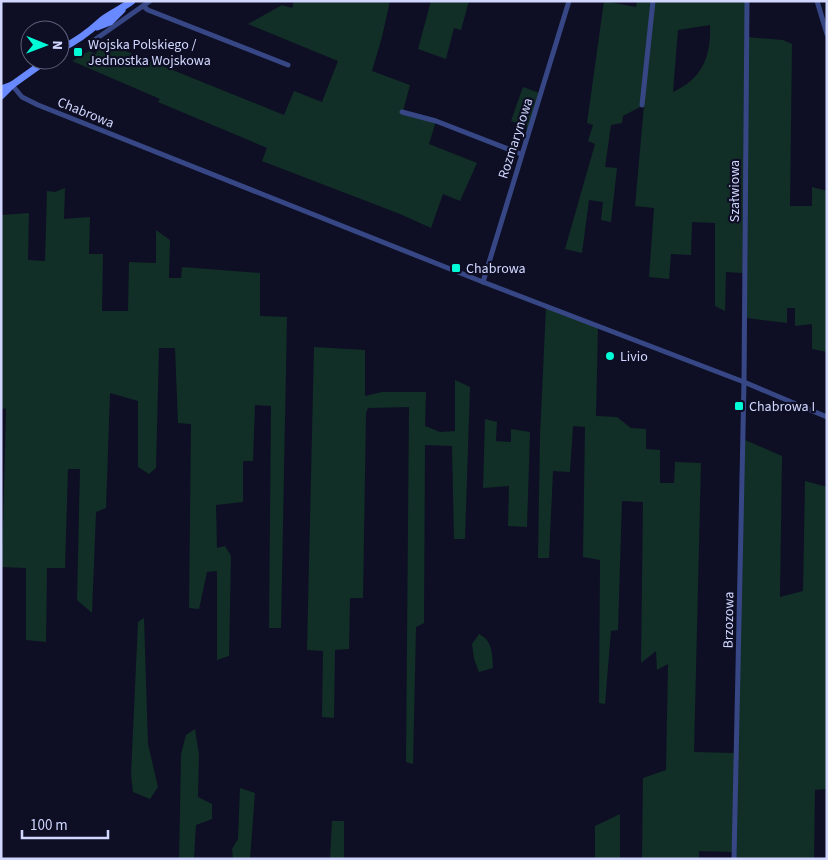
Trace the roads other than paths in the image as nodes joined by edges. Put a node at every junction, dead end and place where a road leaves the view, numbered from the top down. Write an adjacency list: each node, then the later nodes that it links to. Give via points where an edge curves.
1 (150, 1): 7 (street)
2 (569, 1): 18 (street, Rozmarynowa)
3 (653, 1): 16 (street)
4 (747, 1): 20 (street, Szałwiowa)
5 (817, 1): 8 (street)
6 (130, 3): 9 (main road)
7 (143, 6): 10 (street, via 94,41); 11 (street)
8 (827, 34)
9 (70, 44)
10 (93, 45)
11 (288, 65)
12 (33, 70): 13 (main road)
13 (12, 85): 14 (main road); 15 (main road); 19 (street, Chabrowa, via 22,97 32,102)
14 (1, 90)
15 (1, 96)
16 (642, 105)
17 (402, 112): 18 (street, via 436,121)
18 (521, 154): 19 (street, Rozmarynowa)
19 (483, 282): 20 (street, Chabrowa)
20 (744, 382): 21 (street, Chabrowa); 22 (street, Brzozowa)
21 (827, 417)
22 (734, 859)

